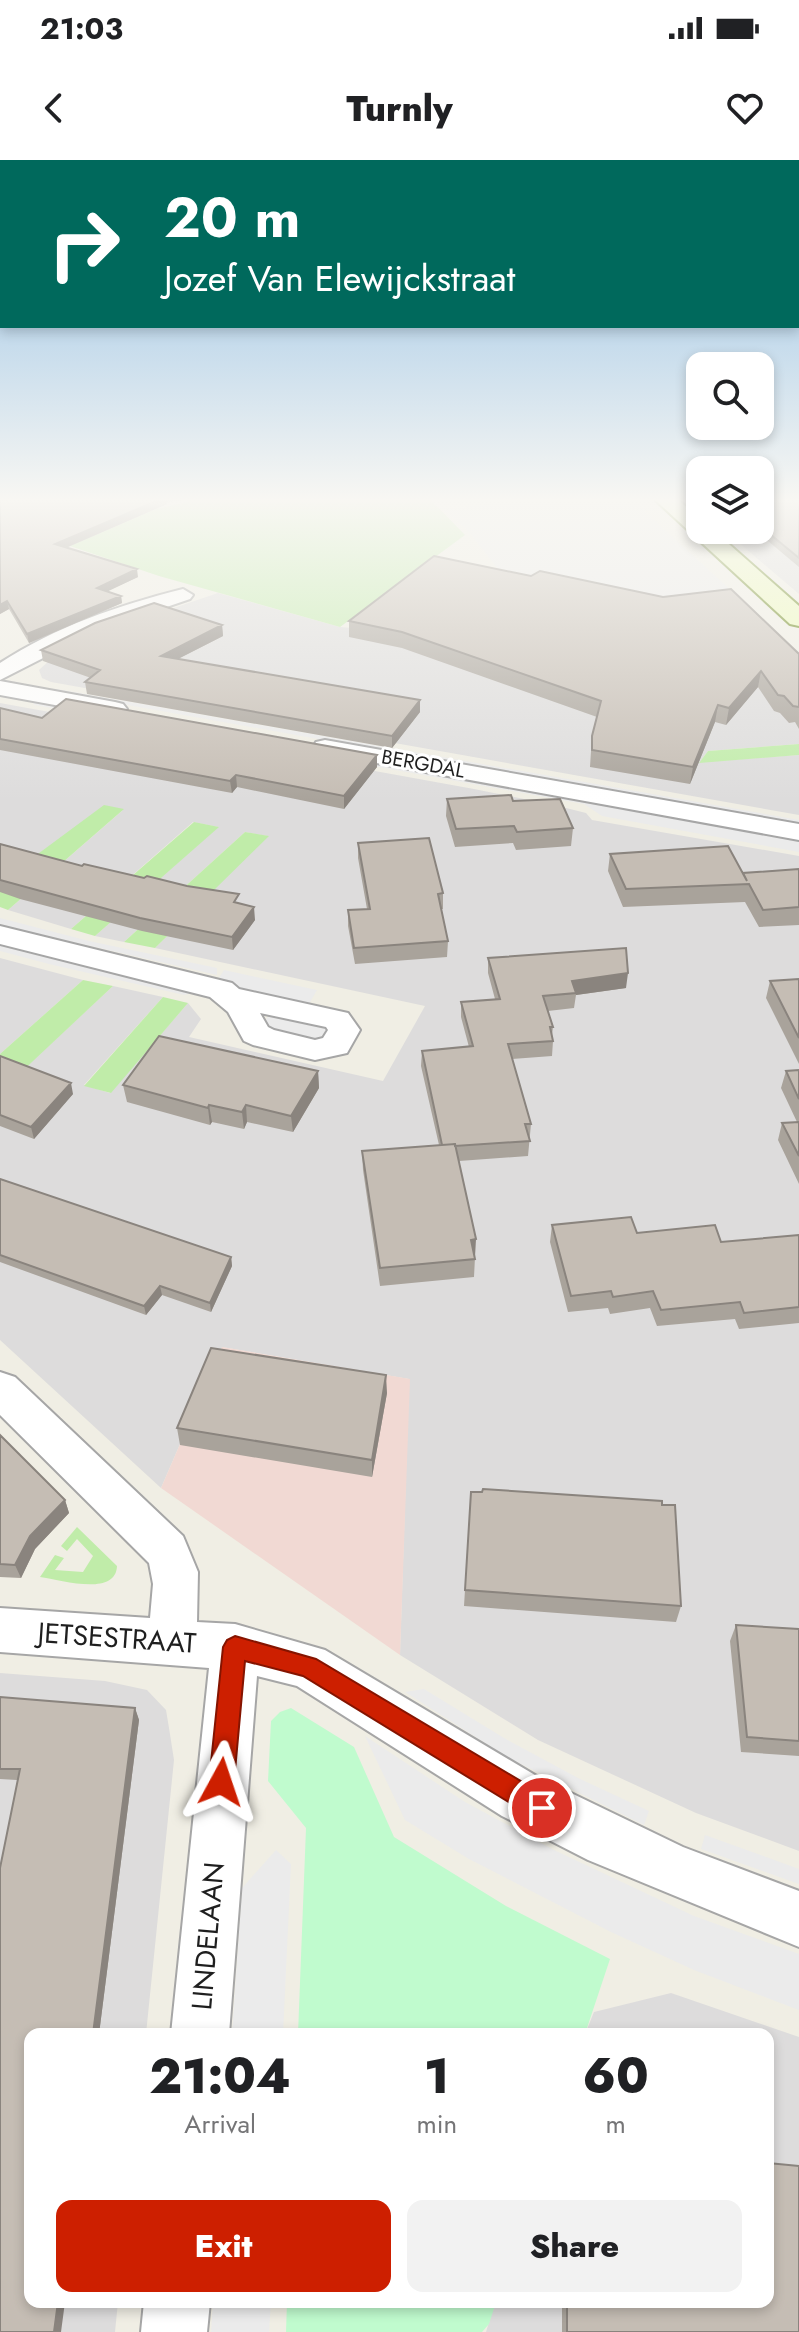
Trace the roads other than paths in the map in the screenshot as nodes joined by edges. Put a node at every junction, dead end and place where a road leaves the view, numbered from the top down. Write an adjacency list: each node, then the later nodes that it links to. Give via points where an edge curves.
1 (172, 598): 4 (street, via 98,621)
2 (776, 598): 3 (main road)
3 (799, 619)
4 (0, 673)
5 (0, 688): 6 (street)
6 (141, 714)
7 (307, 744): 8 (street, BERGDAL)
8 (799, 832)
9 (0, 935): 10 (street, via 195,981)
10 (230, 997)
11 (0, 1389): 13 (street, via 167,1550 176,1565 177,1585)
12 (0, 1630): 13 (street, JETSESTRAAT)
13 (169, 1642): 14 (street, JETSESTRAAT)
14 (235, 1647): 15 (street, JETSESTRAAT, via 308,1666 521,1797 661,1865); 16 (street, LINDELAAN)
15 (799, 1919)
16 (201, 2028)
17 (176, 2308): 18 (street)
18 (174, 2332)

